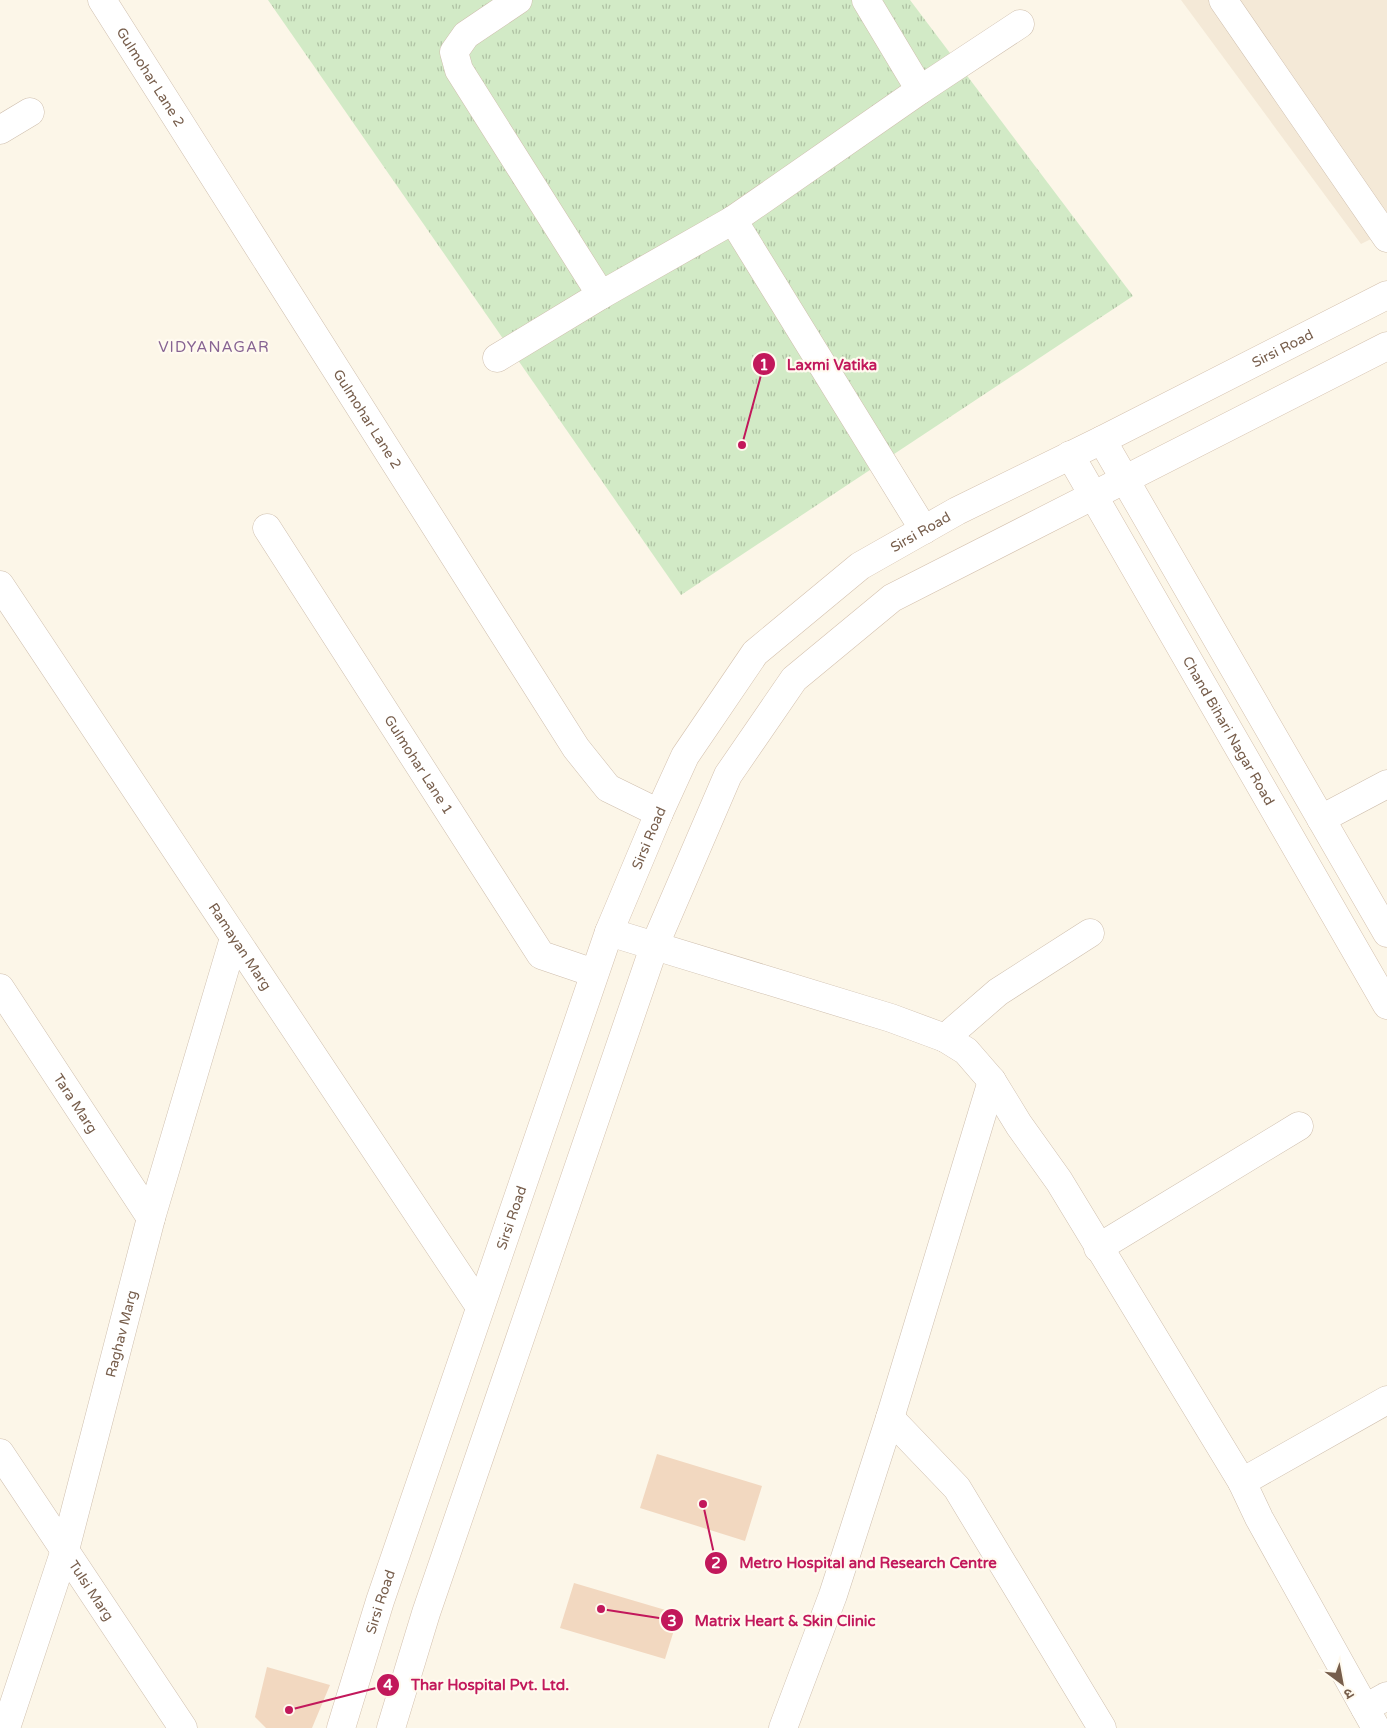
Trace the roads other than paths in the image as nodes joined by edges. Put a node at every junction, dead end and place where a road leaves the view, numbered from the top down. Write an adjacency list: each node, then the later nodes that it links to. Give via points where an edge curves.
1 (102, 0): 23 (street, Gulmohar Lane 2, via 576,748 608,788)
2 (518, 0): 11 (street, via 466,35 454,52 459,70)
3 (866, 0): 6 (street)
4 (1226, 1): 10 (street)
5 (1020, 24): 6 (street)
6 (920, 90): 9 (street)
7 (30, 112): 8 (street)
8 (0, 130)
9 (733, 220): 11 (street); 20 (street)
10 (1387, 238)
11 (602, 295): 14 (street)
12 (1387, 296): 15 (street, Sirsi Road)
13 (1387, 346): 17 (street)
14 (497, 358)
15 (1102, 440): 16 (street, Sirsi Road); 17 (street)
16 (1070, 455): 18 (street, Chand Bihari Nagar Road); 20 (street, Sirsi Road)
17 (1124, 479): 18 (street); 24 (street)
18 (1092, 496): 29 (street, via 892,598 794,679 728,775); 32 (street, Chand Bihari Nagar Road)
19 (267, 528): 30 (street, Gulmohar Lane 1, via 541,955)
20 (924, 530): 23 (street, Sirsi Road, via 860,566 755,653 685,756)
21 (0, 585): 28 (street, Ramayan Marg)
22 (1387, 784): 24 (street)
23 (659, 813): 25 (street, Sirsi Road)
24 (1321, 819): 27 (street)
25 (609, 932): 29 (street); 30 (street, Sirsi Road)
26 (1090, 933): 33 (street, via 998,992)
27 (1387, 933)
28 (234, 938): 36 (street, Raghav Marg); 38 (street, Ramayan Marg)
29 (654, 947): 33 (street, via 891,1018); 48 (street, via 429,1604)
30 (594, 973): 38 (street, Sirsi Road)
31 (0, 988): 36 (street, Tara Marg)
32 (1387, 1005)
33 (945, 1038): 34 (street, via 966,1051)
34 (992, 1081): 37 (street); 40 (street)
35 (1299, 1126): 37 (street)
36 (151, 1218): 43 (street, Raghav Marg)
37 (1098, 1248): 42 (street)
38 (480, 1307): 47 (street, Sirsi Road, via 380,1600)
39 (1387, 1400): 42 (street)
40 (890, 1418): 49 (street, via 833,1595); 50 (street, via 956,1488)
41 (0, 1453): 43 (street, Tulsi Marg)
42 (1242, 1482): 44 (street, via 1259,1518)
43 (65, 1550): 45 (street, Raghav Marg); 46 (street, Tulsi Marg)
44 (1376, 1711)
45 (6, 1728)
46 (183, 1728)
47 (341, 1728)
48 (391, 1728)
49 (783, 1728)
50 (1102, 1728)

